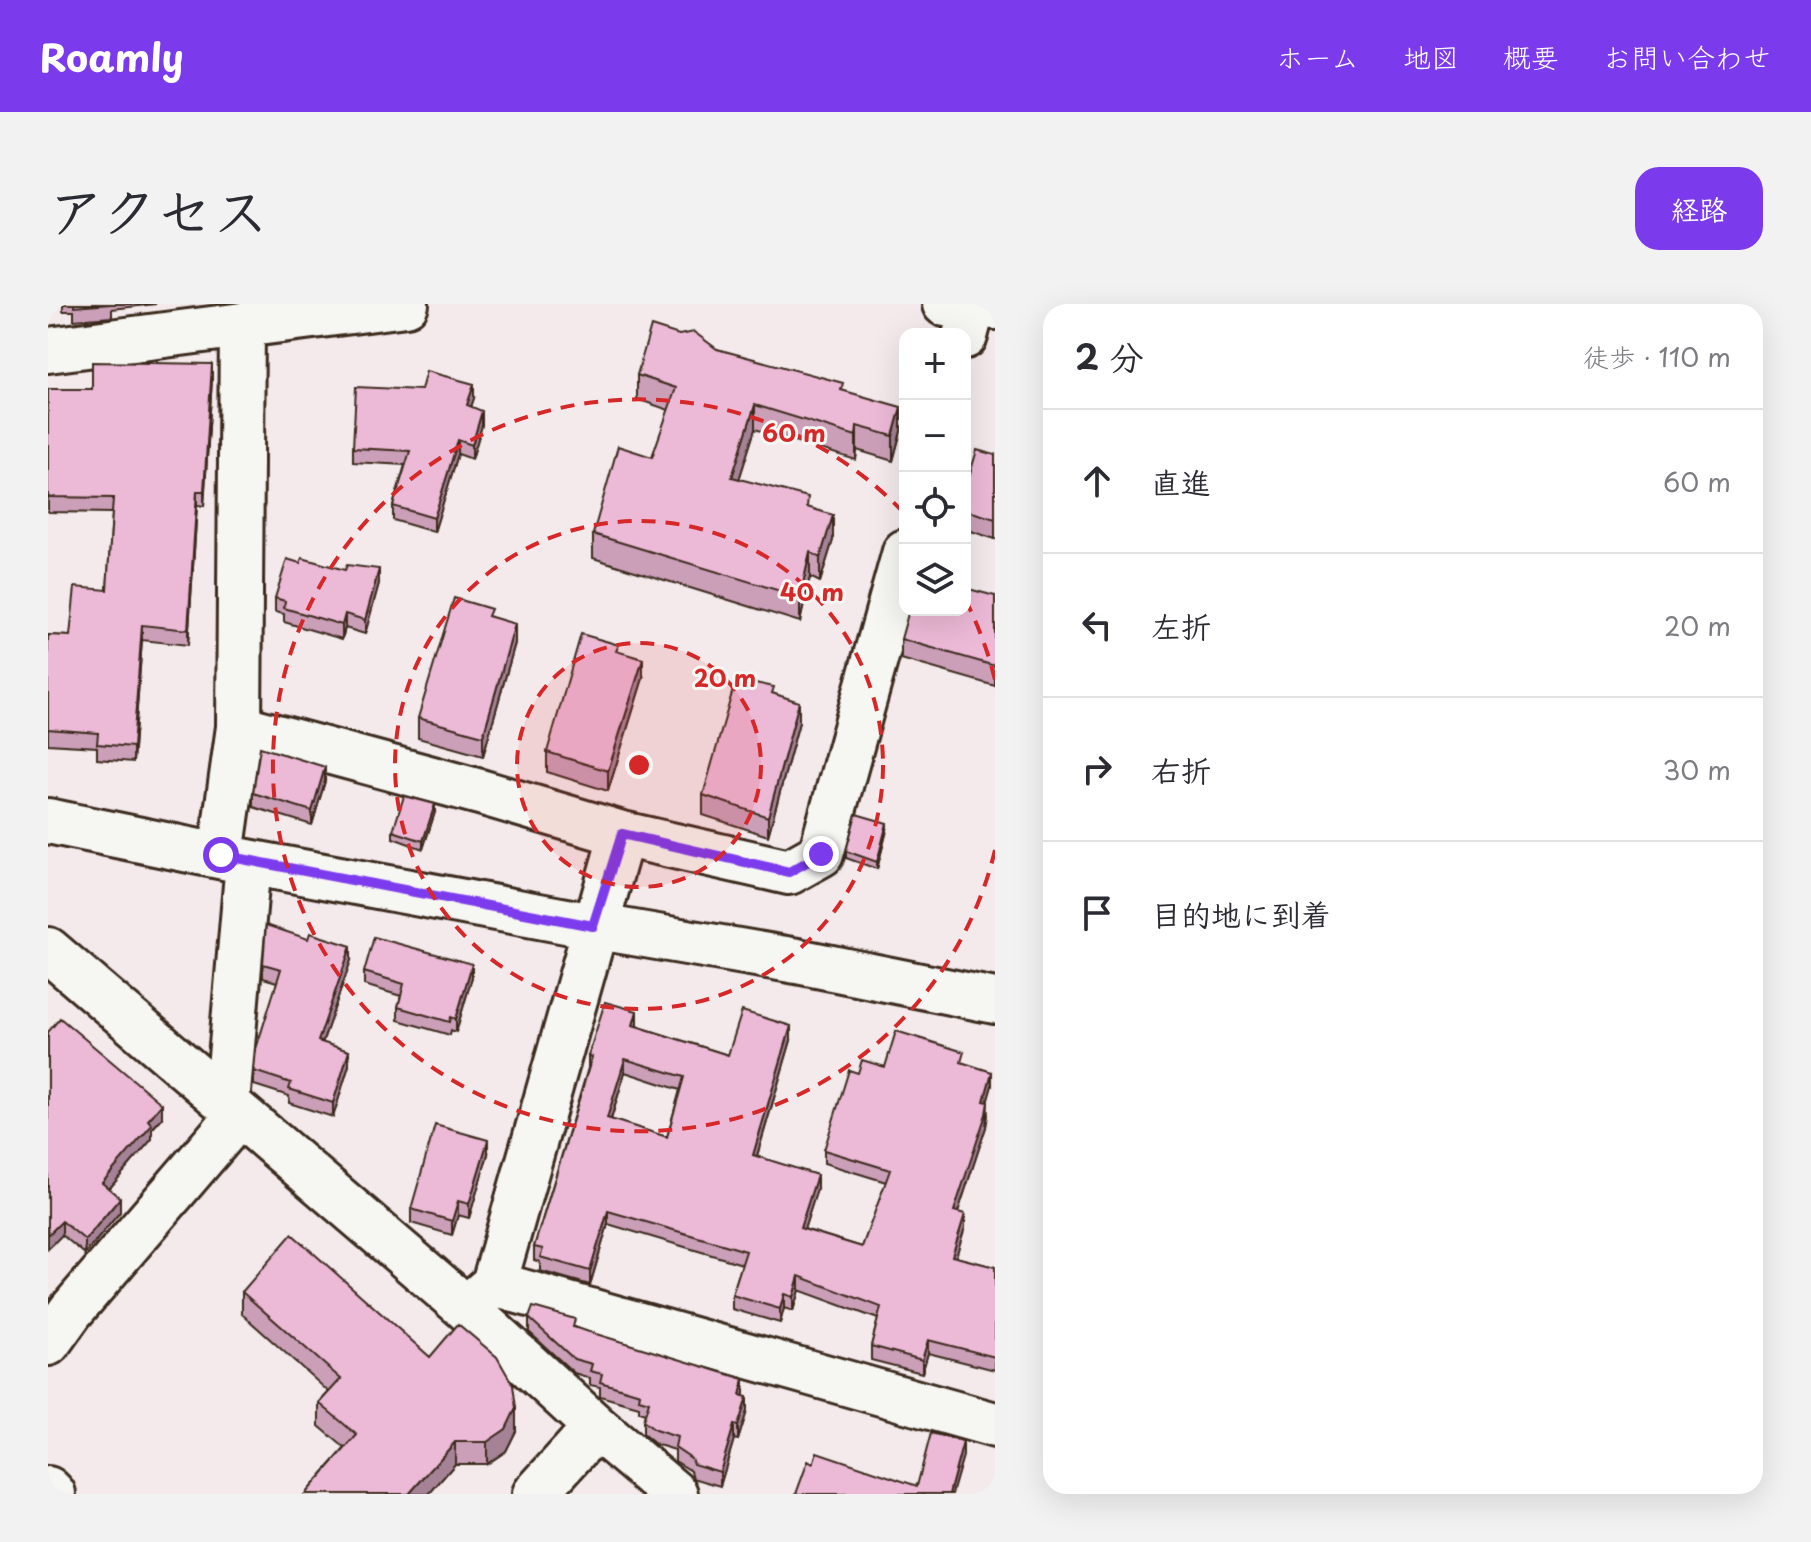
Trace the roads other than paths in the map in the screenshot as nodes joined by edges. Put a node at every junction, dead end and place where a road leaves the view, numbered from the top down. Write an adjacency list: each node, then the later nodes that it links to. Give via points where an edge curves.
1 (406, 304): 2 (main road)
2 (242, 325): 3 (main road); 5 (main road)
3 (48, 350)
4 (899, 574): 7 (main road, via 821,854 789,872)
5 (239, 727): 7 (main road); 8 (main road)
6 (48, 821): 8 (main road)
7 (622, 834): 9 (main road)
8 (235, 858): 9 (main road); 12 (main road)
9 (593, 926): 11 (main road); 13 (main road)
10 (48, 950): 12 (main road)
11 (995, 1001)
12 (233, 1109): 13 (main road); 14 (main road)
13 (480, 1296): 15 (main road); 16 (main road)
14 (48, 1343)
15 (995, 1425)
16 (596, 1427): 19 (main road); 20 (main road)
17 (48, 1489): 18 (main road)
18 (53, 1494)
19 (535, 1494)
20 (675, 1494)

